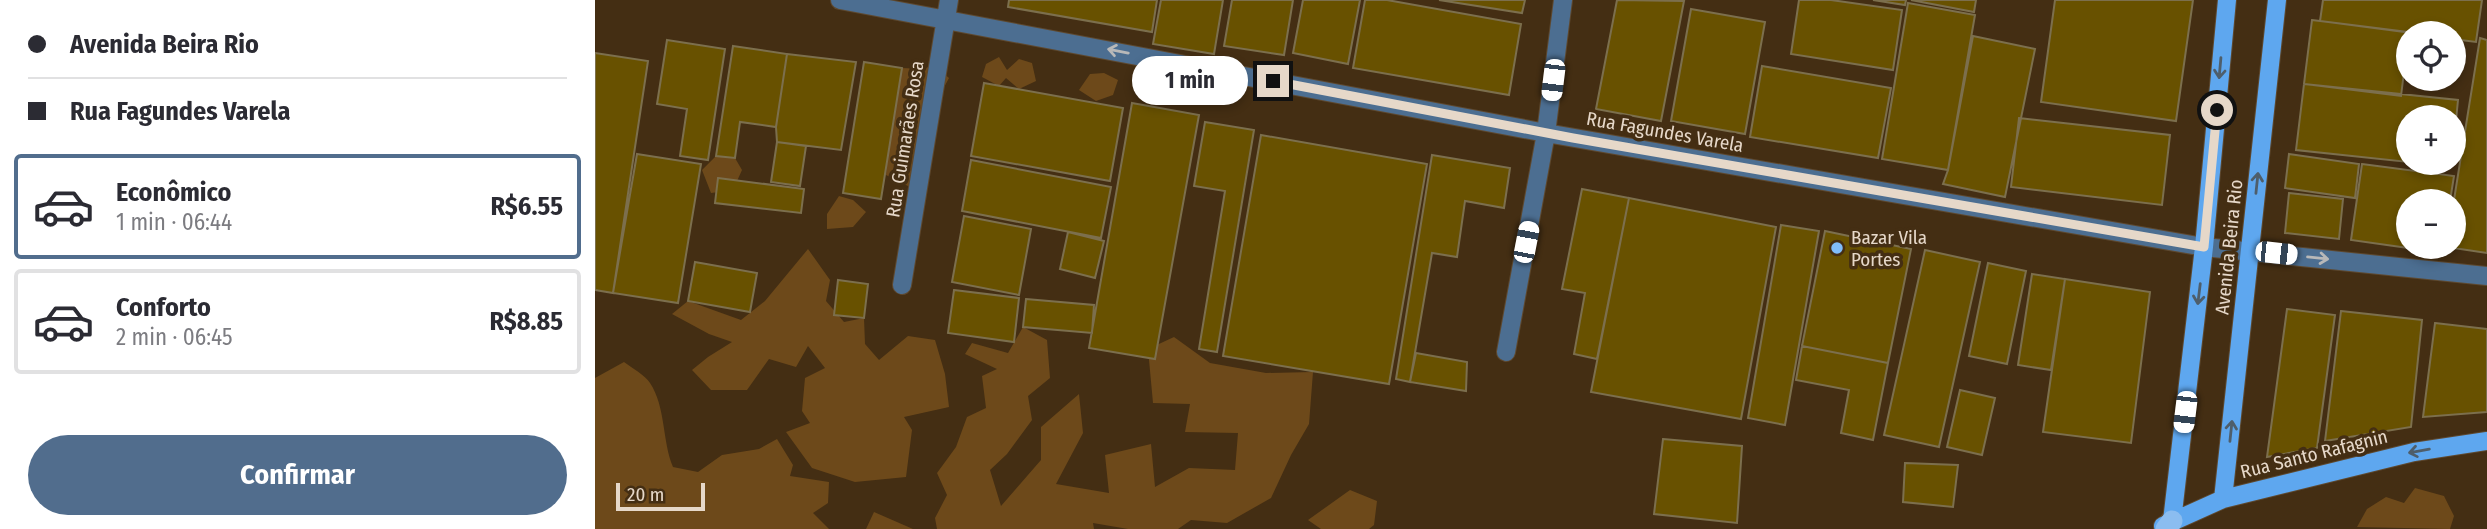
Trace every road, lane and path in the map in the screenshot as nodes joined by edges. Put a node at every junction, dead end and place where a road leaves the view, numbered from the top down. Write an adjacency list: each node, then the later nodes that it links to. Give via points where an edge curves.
1 (840, 0): 6 (street, Rua Fagundes Varela)
2 (949, 0): 6 (street, Rua Guimarães Rosa)
3 (1563, 0): 7 (street)
4 (2227, 0): 8 (main road, Avenida Beira Rio, one-way to 8)
5 (2277, 0): 9 (main road, Avenida Beira Rio, one-way to 5)
6 (946, 18): 7 (street, Rua Fagundes Varela, one-way to 6); 11 (street, Rua Guimarães Rosa)
7 (1546, 133): 8 (street, Rua Fagundes Varela); 12 (street)
8 (2204, 247): 9 (street, Rua Fagundes Varela); 15 (main road, Avenida Beira Rio, one-way to 15)
9 (2250, 251): 10 (street, Rua Fagundes Varela, one-way to 10); 14 (main road, Avenida Beira Rio, one-way to 9)
10 (2487, 276)
11 (902, 285)
12 (1506, 352)
13 (2487, 442): 14 (main road, Rua Santo Rafagnin, one-way to 14, via 2414,452)
14 (2223, 499): 15 (main road, Rua Santo Rafagnin)
15 (2166, 527)

